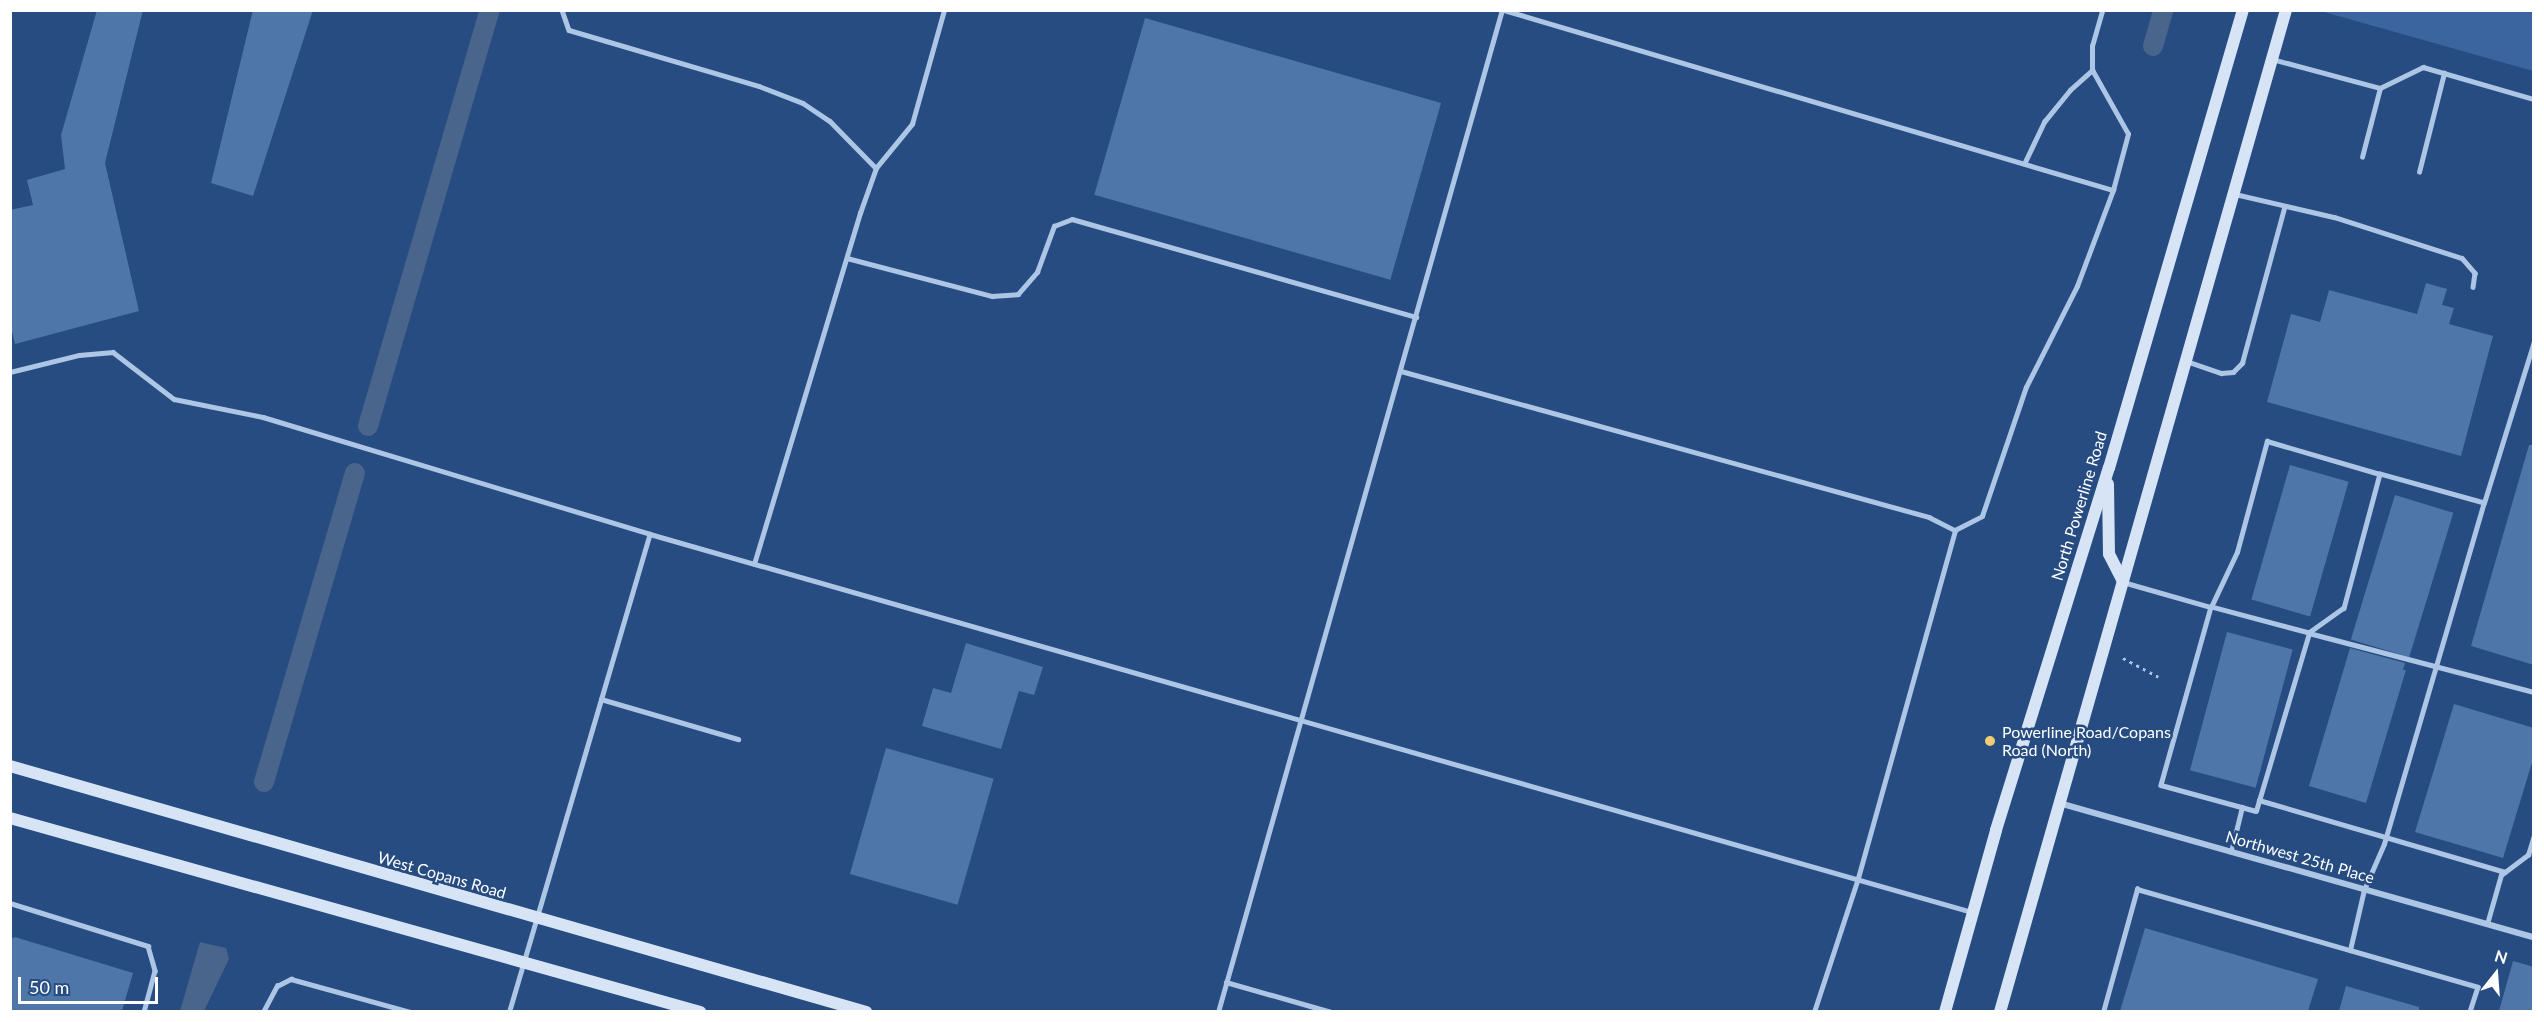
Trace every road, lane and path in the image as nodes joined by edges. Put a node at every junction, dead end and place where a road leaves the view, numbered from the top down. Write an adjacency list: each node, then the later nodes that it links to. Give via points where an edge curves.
1 (562, 10): 14 (lane, via 569,30 759,86 803,104 830,121)
2 (944, 10): 14 (lane, via 912,124)
3 (1503, 10): 13 (lane); 21 (lane)
4 (2102, 10): 8 (lane, via 2092,46)
5 (2243, 10): 26 (main road, North Powerline Road)
6 (2286, 10): 7 (main road)
7 (2272, 59): 10 (lane); 17 (main road)
8 (2092, 70): 13 (lane, via 2044,122); 16 (lane, via 2128,135)
9 (2445, 73): 10 (lane, via 2423,67); 11 (lane); 15 (lane)
10 (2380, 88): 12 (lane)
11 (2534, 99)
12 (2362, 157)
13 (2024, 164): 16 (lane)
14 (876, 168): 19 (lane)
15 (2419, 172)
16 (2112, 190): 29 (lane, via 2077,286 2026,387 1982,516)
17 (2234, 194): 18 (lane); 23 (main road)
18 (2284, 208): 20 (lane, via 2334,217 2462,258 2475,273); 23 (lane, via 2242,363 2233,372 2221,373)
19 (847, 258): 21 (lane, via 992,296 1018,294 1037,272 1054,226 1072,219); 31 (lane)
20 (2473, 286)
21 (1416, 317): 24 (lane)
22 (2534, 341): 28 (lane)
23 (2186, 361): 32 (main road)
24 (1401, 371): 29 (lane, via 1929,517); 40 (lane)
25 (10, 372): 30 (lane, via 79,355 113,352 174,399 263,417)
26 (2109, 468): 32 (main road, via 2108,544); 54 (main road, North Powerline Road)
27 (2380, 474): 28 (lane); 33 (lane, via 2267,441 2237,552); 34 (lane, via 2344,608)
28 (2484, 503): 36 (lane)
29 (1955, 530): 51 (lane)
30 (650, 534): 31 (lane); 39 (lane)
31 (754, 564): 40 (lane)
32 (2123, 582): 33 (lane); 44 (main road)
33 (2211, 608): 34 (lane); 45 (lane, via 2161,785)
34 (2309, 633): 36 (lane); 43 (lane)
35 (2123, 658): 37 (path)
36 (2436, 664): 38 (lane); 48 (lane)
37 (2158, 677)
38 (2534, 692)
39 (601, 699): 41 (lane); 55 (lane)
40 (1301, 720): 51 (lane); 60 (lane)
41 (738, 739)
42 (10, 766): 55 (main road, West Copans Road)
43 (2259, 800): 45 (lane, via 2256,811); 48 (lane)
44 (2060, 803): 49 (street, Northwest 25th Place); 71 (main road)
45 (2242, 807): 49 (lane)
46 (10, 818): 59 (main road)
47 (2534, 835): 50 (lane, via 2528,855)
48 (2385, 838): 50 (lane); 52 (lane)
49 (2231, 852): 52 (street, Northwest 25th Place)
50 (2505, 872): 56 (lane)
51 (1858, 878): 54 (lane); 69 (lane)
52 (2364, 890): 56 (street, Northwest 25th Place); 58 (lane)
53 (10, 903): 61 (lane, via 148,946 155,970)
54 (1973, 912): 70 (main road, North Powerline Road)
55 (537, 920): 59 (lane); 66 (main road, West Copans Road)
56 (2487, 924): 57 (street, Northwest 25th Place)
57 (2534, 938)
58 (2350, 950): 72 (lane, via 2137,889); 73 (lane, via 2478,987)
59 (525, 962): 64 (lane); 65 (main road)
60 (1226, 982): 67 (lane); 68 (lane)
61 (144, 1011)
62 (263, 1011): 63 (lane, via 278,986 291,979)
63 (411, 1011)
64 (509, 1011)
65 (700, 1011)
66 (866, 1011)
67 (1218, 1011)
68 (1332, 1011)
69 (1814, 1011)
70 (1945, 1011)
71 (2001, 1011)
72 (2103, 1011)
73 (2470, 1011)

